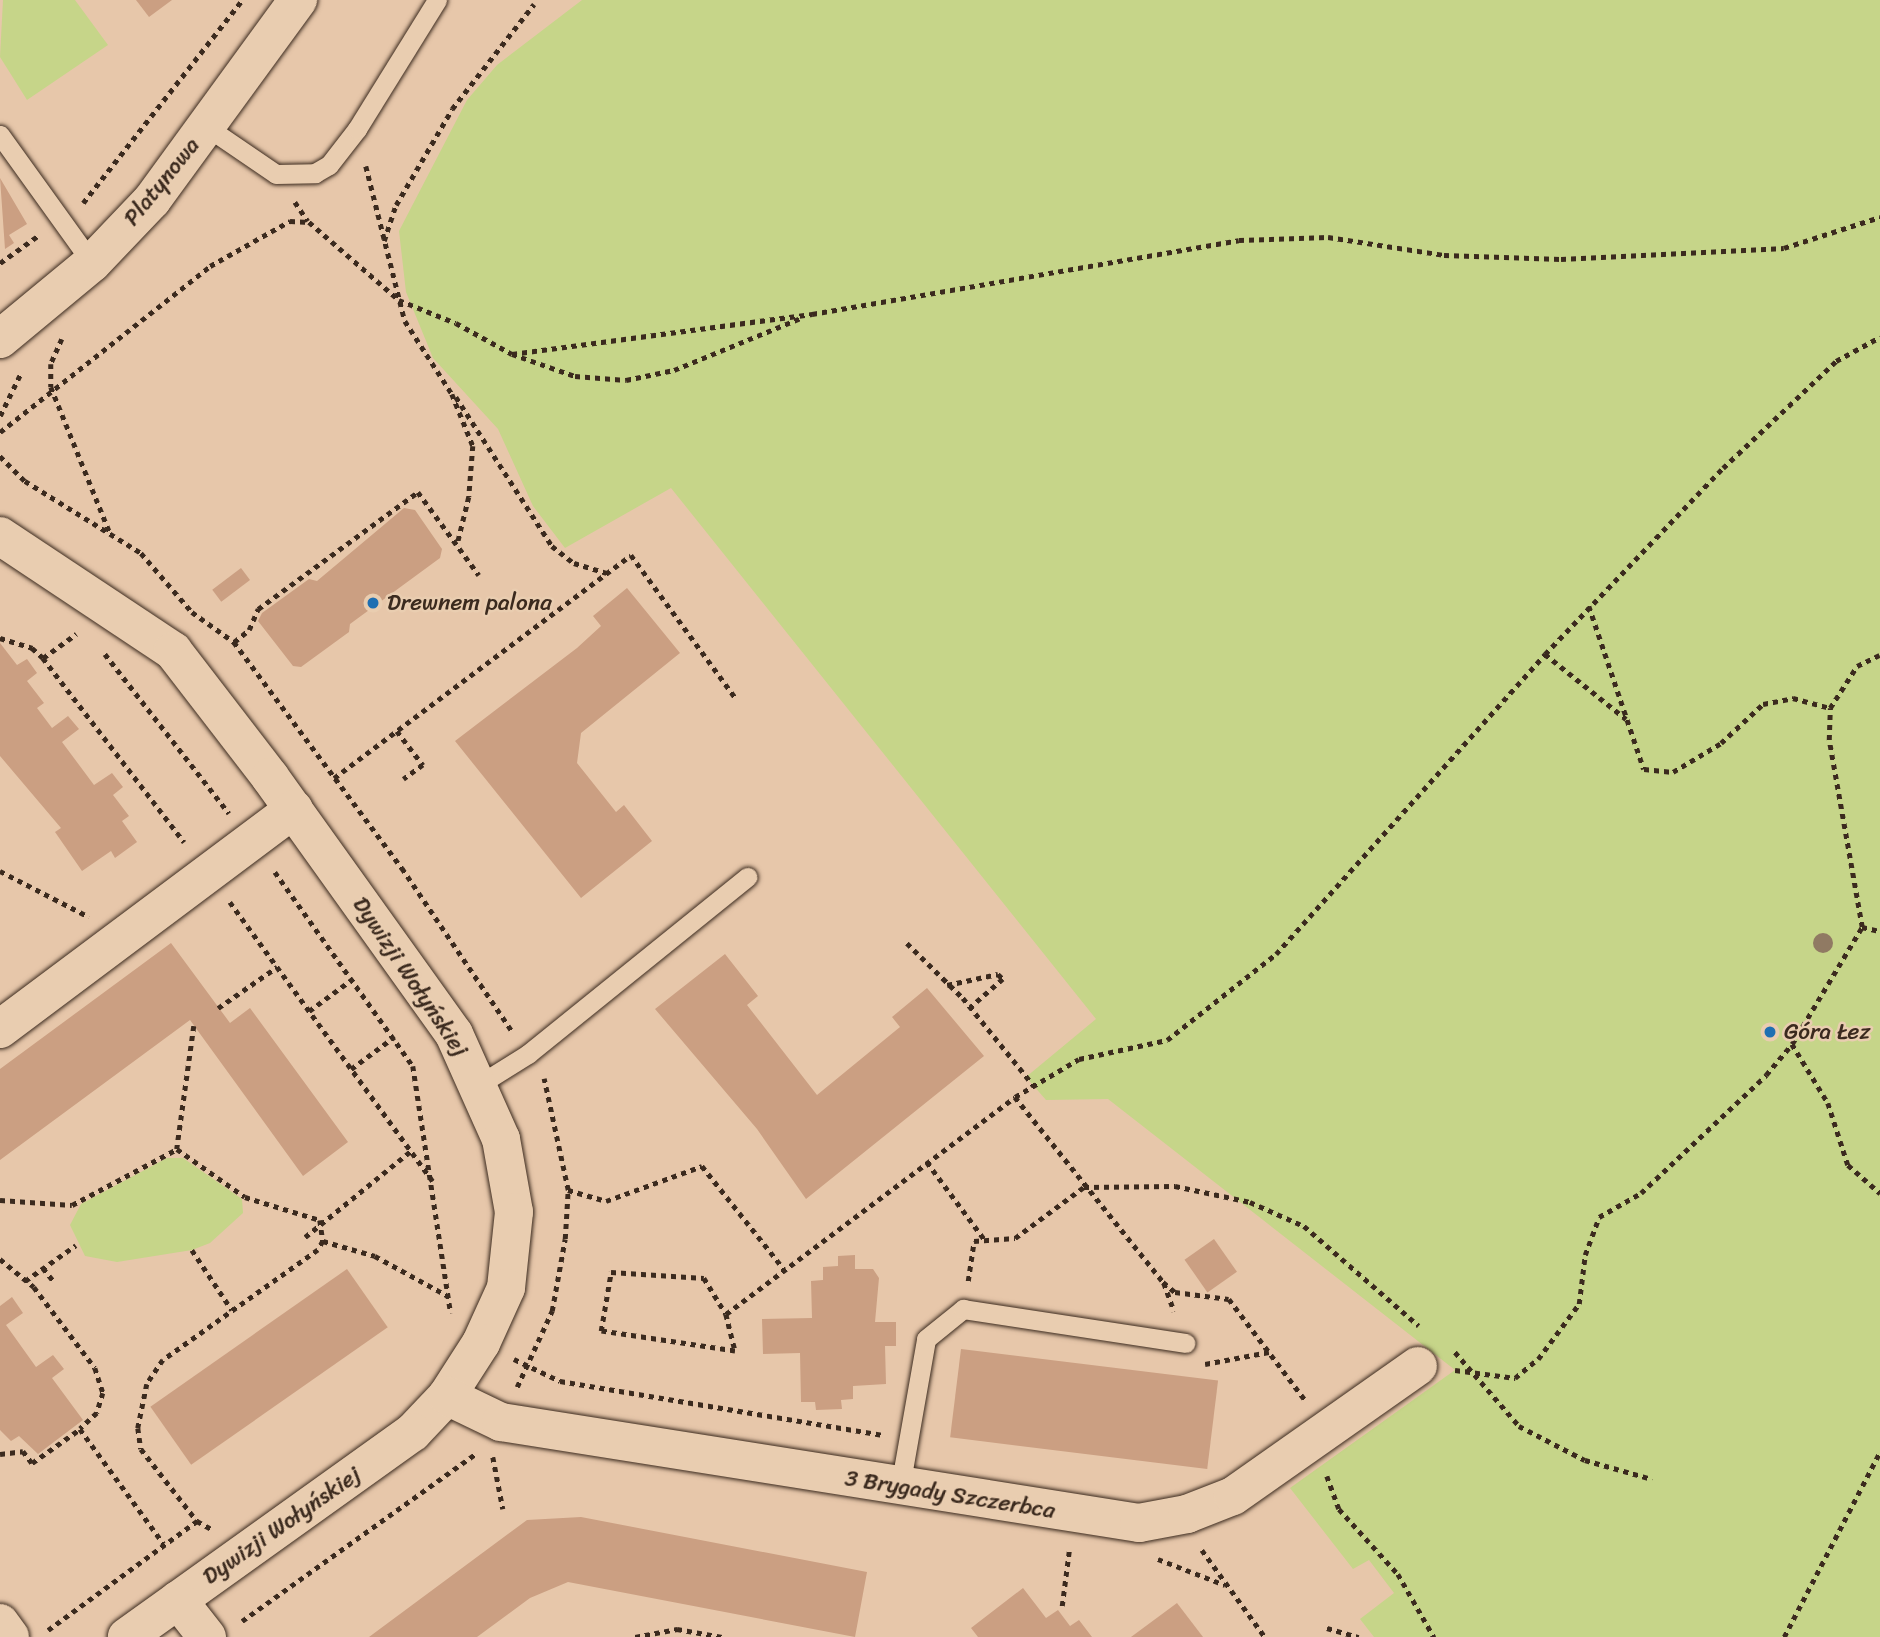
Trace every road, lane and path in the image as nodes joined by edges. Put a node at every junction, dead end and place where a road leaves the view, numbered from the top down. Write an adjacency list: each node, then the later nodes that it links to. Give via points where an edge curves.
1 (242, 0): 8 (path)
2 (298, 0): 5 (street, Platynowa)
3 (437, 0): 6 (lane)
4 (534, 1): 11 (path, via 452,109 396,205)
5 (207, 127): 6 (lane, via 276,174 298,176 329,165); 13 (street, Platynowa, via 152,200)
6 (357, 129): 11 (path)
7 (0, 135): 13 (lane)
8 (80, 206)
9 (1880, 217): 15 (path, via 1784,248 1561,260 1444,255 1328,237 1240,240)
10 (40, 233): 12 (path)
11 (384, 243): 14 (path)
12 (0, 263)
13 (92, 263): 18 (street, Platynowa)
14 (399, 300): 19 (path, via 456,323); 20 (path, via 309,222 290,221 210,266); 21 (path, via 419,345)
15 (812, 314): 19 (path); 19 (path, via 674,370 626,380 575,376)
16 (64, 333): 20 (path, via 51,364)
17 (1880, 337): 29 (path, via 1836,361)
18 (13, 350): 22 (path)
19 (512, 354)
20 (51, 387): 23 (path); 24 (path)
21 (452, 394): 26 (path, via 465,419 474,462); 27 (path, via 466,406 552,546 574,562)
22 (0, 416)
23 (0, 432)
24 (110, 534)
25 (0, 536): 43 (street, Dywizji Wołyńskiej, via 173,651)
26 (457, 546): 28 (path); 32 (path, via 418,492 258,609 248,630)
27 (607, 573): 37 (path, via 631,555); 40 (path)
28 (479, 575)
29 (1589, 606): 34 (path); 39 (path)
30 (74, 635): 36 (path)
31 (0, 638): 36 (path, via 32,648)
32 (234, 642)
33 (101, 649): 44 (path)
34 (1545, 654): 39 (path); 64 (path, via 1276,954 1167,1040 1079,1059)
35 (1880, 655): 38 (path, via 1857,666)
36 (43, 658): 46 (path)
37 (735, 698)
38 (1830, 708): 39 (path, via 1793,698 1763,705 1721,743 1673,772 1644,769); 48 (path, via 1829,740)
39 (1627, 720)
40 (397, 731): 41 (path); 42 (path, via 423,765)
41 (334, 778)
42 (404, 779)
43 (294, 808): 44 (street); 63 (street, Dywizji Wołyńskiej, via 454,1034)
44 (250, 840): 46 (street); 53 (path)
45 (0, 871): 50 (path)
46 (207, 872): 50 (street); 52 (path)
47 (747, 877): 63 (lane, via 528,1054)
48 (1862, 927): 49 (path); 61 (path)
49 (1880, 931)
50 (124, 935): 59 (street)
51 (907, 943): 54 (path)
52 (276, 967): 56 (path); 57 (path)
53 (354, 978): 57 (path); 60 (path)
54 (947, 985): 55 (path); 55 (path, via 998,974 1003,979)
55 (971, 1007): 64 (path)
56 (218, 1008)
57 (309, 1012): 62 (path)
58 (194, 1026): 66 (path)
59 (0, 1029)
60 (394, 1037): 62 (path); 69 (path, via 413,1066)
61 (1792, 1044): 72 (path, via 1828,1103 1848,1165); 93 (path, via 1766,1075 1641,1192 1599,1217 1585,1255 1579,1304 1538,1359 1515,1378)
62 (351, 1069): 67 (path)
63 (480, 1084): 94 (street, Dywizji Wołyńskiej, via 501,1139 514,1212 506,1288 481,1343)
64 (1034, 1086): 65 (path)
65 (1015, 1097): 68 (path); 70 (path)
66 (177, 1149): 73 (path, via 72,1205); 74 (path, via 245,1198)
67 (411, 1151): 69 (path); 74 (path)
68 (927, 1163): 76 (path); 82 (path)
69 (433, 1182): 85 (path)
70 (1084, 1187): 76 (path, via 1015,1238); 91 (path, via 1175,1186 1250,1202 1321,1237); 96 (path, via 1175,1293 1229,1299)
71 (568, 1190): 82 (path, via 606,1201 702,1166)
72 (1880, 1194)
73 (0, 1200)
74 (320, 1220): 75 (path); 77 (path)
75 (305, 1237)
76 (986, 1240): 86 (path, via 974,1241)
77 (323, 1241): 85 (path, via 375,1256); 87 (path, via 318,1251)
78 (76, 1245): 81 (path)
79 (192, 1250): 87 (path)
80 (0, 1259): 83 (path)
81 (43, 1268): 83 (path); 84 (path)
82 (784, 1269): 88 (path)
83 (25, 1281): 95 (path, via 95,1368 100,1403)
84 (55, 1283)
85 (448, 1296): 89 (path)
86 (963, 1309): 90 (lane); 97 (lane, via 926,1339)
87 (232, 1310): 106 (path, via 163,1360 147,1384 138,1428 141,1449 197,1521)
88 (726, 1314): 88 (path, via 735,1351 601,1331 611,1272 704,1278)
89 (452, 1319)
90 (1185, 1343)
91 (1430, 1347): 93 (path); 93 (path); 96 (street, 3 Brygady Szczerbca)
92 (530, 1366): 97 (path, via 560,1381)
93 (1475, 1373): 102 (path, via 1519,1426 1585,1460)
94 (447, 1396): 103 (street, 3 Brygady Szczerbca, via 500,1422); 110 (street, Dywizji Wołyńskiej, via 413,1432)
95 (80, 1429): 101 (path, via 32,1463 23,1451); 106 (path)
96 (1320, 1434): 103 (street, 3 Brygady Szczerbca, via 1233,1496 1187,1514 1139,1523); 121 (path, via 1339,1509 1398,1574)
97 (908, 1439): 103 (lane)
98 (491, 1443): 104 (path)
99 (480, 1451): 114 (path)
100 (1880, 1452): 122 (path)
101 (0, 1454)
102 (1651, 1479)
103 (900, 1487)
104 (503, 1509)
105 (1071, 1540): 111 (path)
106 (164, 1544): 115 (path)
107 (1205, 1555): 109 (path)
108 (1150, 1556): 109 (path)
109 (1227, 1585): 119 (path)
110 (178, 1600): 114 (street); 116 (street, Dywizji Wołyńskiej)
111 (1062, 1606)
112 (0, 1623): 115 (street)
113 (1327, 1628): 120 (path)
114 (218, 1633)
115 (26, 1636)
116 (127, 1637)
117 (635, 1637): 118 (path, via 677,1629)
118 (722, 1637)
119 (1265, 1637)
120 (1359, 1637)
121 (1434, 1637)
122 (1783, 1637)

